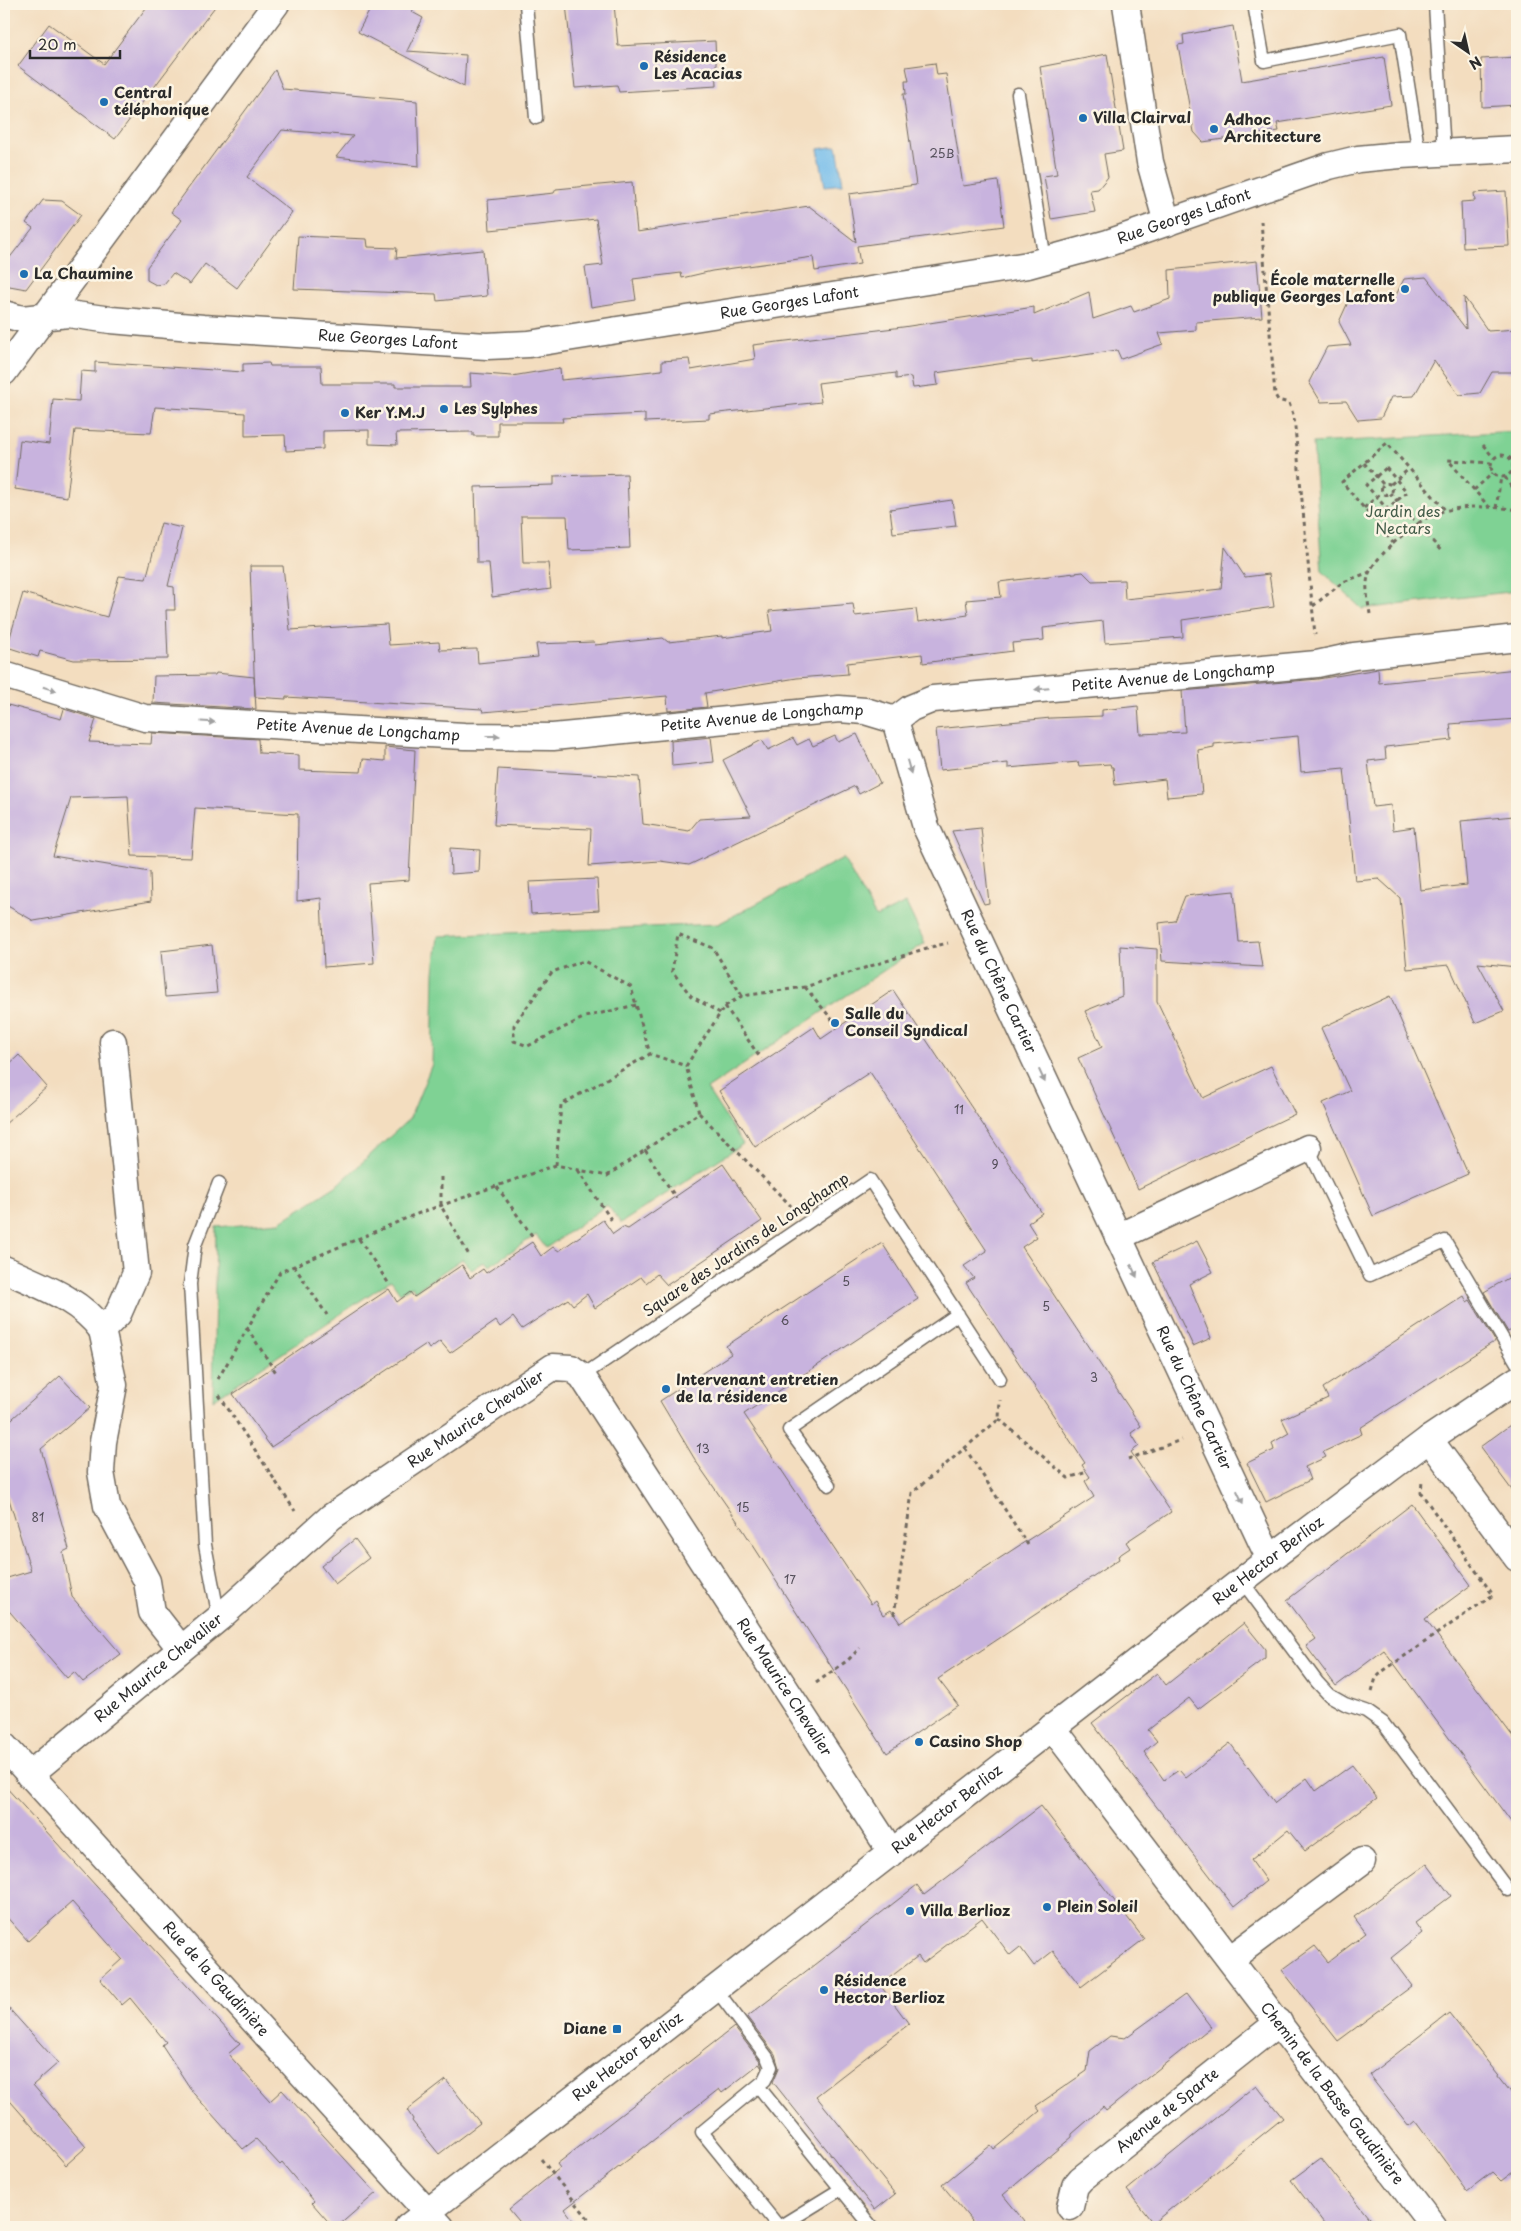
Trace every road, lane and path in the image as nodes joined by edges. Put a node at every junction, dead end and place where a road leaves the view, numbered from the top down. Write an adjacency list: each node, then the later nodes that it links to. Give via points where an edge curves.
1 (276, 4): 14 (street)
2 (526, 4): 7 (lane)
3 (1126, 4): 11 (street, via 1150,162)
4 (1254, 4): 9 (lane, via 1264,60 1400,34)
5 (1434, 4): 9 (lane)
6 (1018, 94): 12 (lane)
7 (536, 118)
8 (1517, 149): 9 (street, Rue Georges Lafont)
9 (1431, 153): 11 (street, Rue Georges Lafont, via 1358,159 1329,166)
10 (1261, 213): 45 (path, via 1275,395 1278,400 1289,403 1294,417)
11 (1167, 223): 12 (street, Rue Georges Lafont, via 1100,246)
12 (1045, 260): 14 (street, Rue Georges Lafont, via 529,344 467,344 204,328 68,314)
13 (4, 314): 14 (street, Rue Georges Lafont, via 22,319)
14 (46, 315): 15 (street)
15 (4, 372)
16 (1483, 445): 18 (path)
17 (1517, 454): 19 (path)
18 (1494, 458): 19 (path, via 1502,455); 21 (path)
19 (1511, 459): 22 (path)
20 (1364, 463): 23 (path, via 1387,443); 25 (path); 36 (path, via 1342,482)
21 (1491, 464): 24 (path); 30 (path, via 1448,460)
22 (1516, 467): 26 (path)
23 (1410, 469): 27 (path); 40 (path)
24 (1493, 473): 26 (path); 30 (path)
25 (1376, 476): 27 (path, via 1386,468); 28 (path); 34 (path, via 1366,486)
26 (1503, 477): 33 (path); 38 (path)
27 (1396, 479): 29 (path); 35 (path, via 1407,492)
28 (1383, 484): 29 (path); 31 (path)
29 (1391, 484): 32 (path)
30 (1474, 490): 37 (path)
31 (1382, 492): 32 (path); 34 (path)
32 (1390, 493): 35 (path)
33 (1517, 495)
34 (1376, 497): 35 (path, via 1387,509); 36 (path)
35 (1397, 501): 41 (path)
36 (1364, 508): 42 (path)
37 (1490, 508): 38 (path); 40 (path, via 1463,507)
38 (1496, 508): 39 (path)
39 (1517, 510)
40 (1446, 511): 41 (path)
41 (1417, 524): 42 (path); 43 (path)
42 (1394, 544): 44 (path)
43 (1442, 552)
44 (1370, 572): 45 (path, via 1343,582); 46 (path, via 1367,596)
45 (1313, 606): 48 (path)
46 (1370, 614)
47 (1517, 638): 48 (street, Petite Avenue de Longchamp, via 1354,656)
48 (1316, 653): 50 (street, Petite Avenue de Longchamp, one-way to 50, via 933,699 911,708)
49 (4, 675): 50 (street, Petite Avenue de Longchamp, one-way to 50, via 144,718 464,736 554,737 839,709 866,711)
50 (896, 720): 75 (street, Rue du Chêne Cartier, one-way to 75, via 926,827)
51 (950, 943): 52 (path)
52 (804, 987): 53 (path); 57 (path)
53 (742, 996): 55 (path); 56 (path, via 713,948 678,934 672,971 691,996)
54 (636, 1005): 54 (path, via 631,987 584,960 552,972 514,1026 514,1041 528,1046 585,1017); 59 (path)
55 (725, 1006): 56 (path); 60 (path)
56 (720, 1013): 61 (path)
57 (835, 1023)
58 (113, 1042): 84 (street, via 136,1273 118,1314)
59 (650, 1054): 61 (path); 65 (path, via 561,1105)
60 (761, 1059)
61 (686, 1066): 62 (path)
62 (699, 1112): 64 (path); 73 (path)
63 (1308, 1148): 75 (street); 85 (lane, via 1370,1275 1445,1241)
64 (645, 1150): 66 (path, via 607,1176); 70 (path)
65 (556, 1165): 66 (path); 69 (path)
66 (577, 1170): 72 (path)
67 (441, 1177): 71 (path)
68 (219, 1183): 104 (lane, via 195,1245 190,1284 205,1544)
69 (497, 1187): 71 (path); 74 (path)
70 (676, 1198)
71 (441, 1206): 76 (path); 77 (path)
72 (612, 1221)
73 (807, 1222): 81 (lane, Square des Jardins de Longchamp, via 870,1180); 87 (lane, Square des Jardins de Longchamp)
74 (532, 1237)
75 (1118, 1237): 100 (street, Rue du Chêne Cartier, one-way to 100)
76 (359, 1239): 78 (path); 80 (path)
77 (470, 1257)
78 (294, 1266): 82 (path); 83 (path, via 280,1272)
79 (4, 1269): 84 (street, via 64,1297 93,1317)
80 (388, 1284)
81 (958, 1314): 88 (lane, Square des Jardins de Longchamp); 97 (lane, via 789,1430)
82 (327, 1315)
83 (247, 1328): 86 (path); 98 (path, via 214,1387)
84 (102, 1330): 106 (street, via 114,1385 103,1442 107,1506 148,1581 152,1612)
85 (1517, 1363)
86 (277, 1374)
87 (582, 1376): 98 (street, Rue Maurice Chevalier, via 571,1368 553,1366); 107 (street, Rue Maurice Chevalier)
88 (1000, 1378): 90 (path)
89 (1517, 1380): 92 (street, Rue Hector Berlioz)
90 (999, 1419): 93 (path); 95 (path, via 1068,1478)
91 (1189, 1437): 94 (path)
92 (1429, 1439): 100 (street, Rue Hector Berlioz); 101 (street)
93 (965, 1448): 99 (path); 103 (path, via 912,1493)
94 (1128, 1459)
95 (1086, 1472)
96 (1423, 1474): 108 (path, via 1421,1493 1493,1594 1383,1671 1376,1678)
97 (830, 1485)
98 (310, 1534): 104 (street, Rue Maurice Chevalier)
99 (1028, 1544)
100 (1271, 1558): 102 (street, Rue Hector Berlioz)
101 (1517, 1558)
102 (1242, 1581): 108 (lane, via 1323,1689 1345,1704); 109 (street, Rue Hector Berlioz)
103 (894, 1615)
104 (219, 1618): 106 (street, Rue Maurice Chevalier)
105 (860, 1648): 107 (path)
106 (181, 1649): 111 (street, Rue Maurice Chevalier)
107 (792, 1699): 112 (street, Rue Maurice Chevalier)
108 (1366, 1710): 114 (lane, via 1383,1723)
109 (1052, 1727): 112 (street, Rue Hector Berlioz); 115 (street, Chemin de la Basse Gaudinière)
110 (4, 1746): 111 (street, Rue de la Gaudinière)
111 (29, 1775): 122 (street, Rue de la Gaudinière)
112 (892, 1853): 116 (street, Rue Hector Berlioz)
113 (1362, 1861): 115 (street)
114 (1508, 1890)
115 (1230, 1959): 117 (street, Chemin de la Basse Gaudinière)
116 (715, 1988): 118 (lane, via 770,2062 770,2073); 122 (street, Rue Hector Berlioz)
117 (1279, 2022): 121 (street, Avenue de Sparte, via 1081,2179 1075,2186); 125 (street, Chemin de la Basse Gaudinière)
118 (758, 2086): 120 (lane); 120 (lane, via 702,2132 779,2227)
119 (535, 2151): 123 (path)
120 (841, 2189): 124 (lane)
121 (1070, 2207)
122 (426, 2222)
123 (594, 2227)
124 (872, 2227)
125 (1434, 2227)

